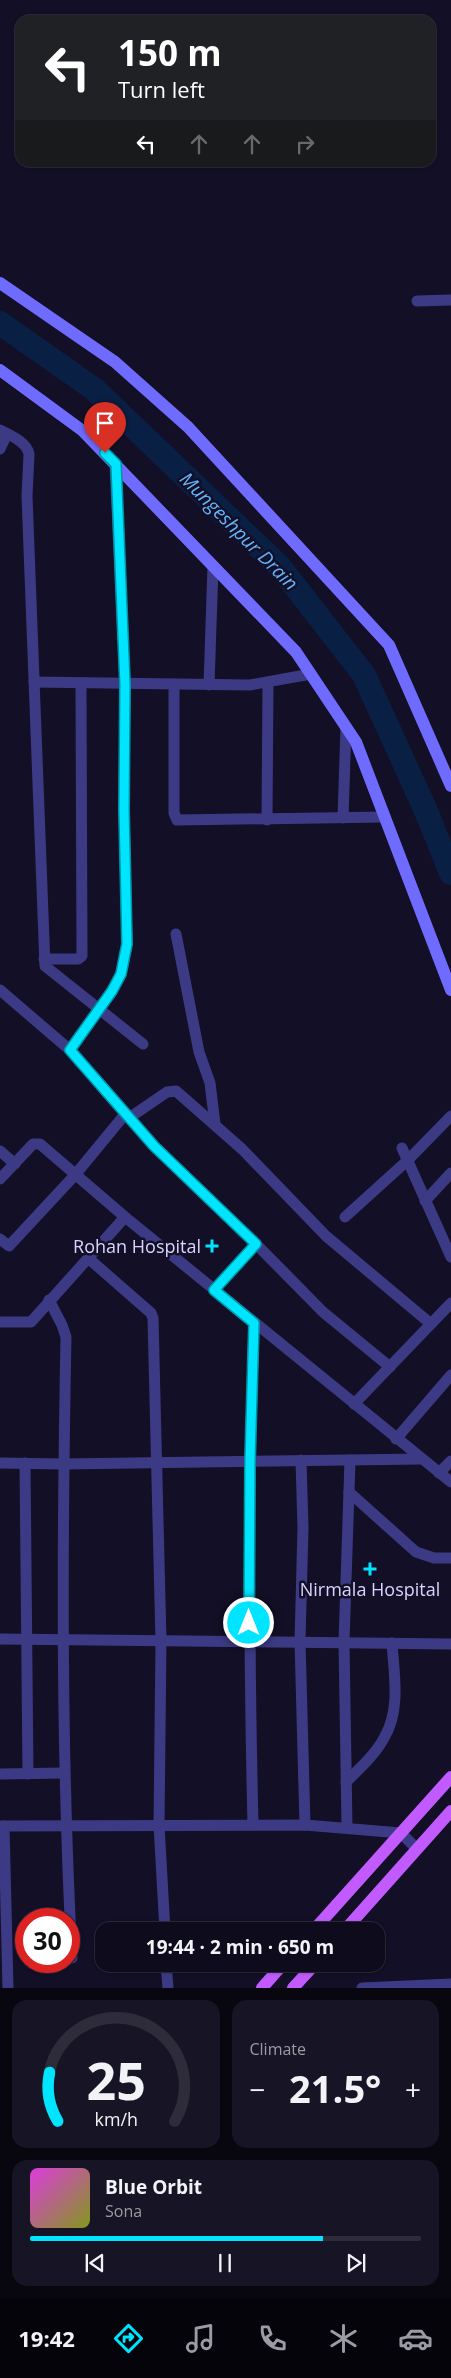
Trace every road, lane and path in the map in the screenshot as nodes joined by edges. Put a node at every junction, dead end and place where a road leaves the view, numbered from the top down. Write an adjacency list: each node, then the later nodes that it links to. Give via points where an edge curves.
1 (0, 283): 17 (street, via 115,362 188,427 389,645)
2 (451, 300): 3 (street)
3 (417, 301)
4 (1, 374): 7 (street, via 83,431)
5 (4, 432): 6 (street); 10 (street, via 28,448 29,454 27,496)
6 (0, 449)
7 (116, 464): 8 (street); 13 (street)
8 (214, 566): 9 (street, via 296,652); 15 (street)
9 (311, 674): 11 (street); 16 (street)
10 (34, 682): 12 (street); 22 (street)
11 (268, 683): 15 (street); 20 (street)
12 (81, 684): 13 (street); 22 (street, via 82,956)
13 (125, 684): 14 (street); 25 (street, via 127,944 121,974)
14 (174, 684): 15 (street); 20 (street, via 175,818 182,821)
15 (209, 684)
16 (346, 727): 18 (street, via 356,742); 19 (street)
17 (451, 786)
18 (384, 817): 19 (street); 24 (street)
19 (343, 818): 20 (street)
20 (267, 820)
21 (176, 934): 30 (street, via 199,1052 210,1083)
22 (44, 959): 25 (street, via 46,968)
23 (0, 990): 27 (street)
24 (451, 990)
25 (98, 1010): 26 (street); 27 (street)
26 (143, 1044)
27 (70, 1050): 28 (street)
28 (128, 1116): 30 (street, via 167,1092 176,1091); 36 (street); 42 (street, via 154,1146)
29 (451, 1116): 33 (street)
30 (215, 1124): 50 (street, via 326,1236)
31 (402, 1148): 33 (street)
32 (0, 1151): 34 (street)
33 (408, 1160): 38 (street); 40 (street)
34 (15, 1164): 36 (street, via 36,1143); 37 (street)
35 (451, 1173): 38 (street)
36 (75, 1175): 39 (street); 41 (street, via 9,1246)
37 (0, 1179)
38 (425, 1201): 43 (street)
39 (125, 1217): 44 (street); 45 (street)
40 (345, 1217)
41 (0, 1239)
42 (256, 1244): 45 (street); 51 (street, via 322,1312)
43 (451, 1257)
44 (88, 1258): 46 (street); 60 (street, via 153,1318)
45 (214, 1290): 49 (street)
46 (49, 1300): 48 (street, via 31,1322); 63 (street, via 66,1337)
47 (451, 1303): 50 (street)
48 (0, 1322)
49 (254, 1323): 53 (street); 56 (street)
50 (431, 1324): 51 (street)
51 (390, 1367): 53 (street)
52 (451, 1375): 54 (street)
53 (354, 1404): 54 (street)
54 (396, 1439): 55 (street)
55 (421, 1459): 58 (street); 64 (street)
56 (250, 1460): 57 (street); 60 (street); 73 (street)
57 (301, 1460): 58 (street); 72 (street)
58 (350, 1460): 66 (street)
59 (451, 1461): 64 (street)
60 (157, 1462): 63 (street); 71 (street)
61 (0, 1463): 62 (street)
62 (25, 1463): 63 (street); 69 (street)
63 (63, 1464): 70 (street)
64 (439, 1473): 65 (street)
65 (451, 1482)
66 (349, 1492): 67 (street, via 416,1552 434,1558); 74 (street)
67 (451, 1558)
68 (0, 1639): 69 (street)
69 (25, 1640): 70 (street); 78 (street)
70 (62, 1640): 71 (street); 79 (street)
71 (161, 1641): 73 (street); 84 (street)
72 (300, 1641): 73 (street); 74 (street); 86 (street)
73 (249, 1642): 85 (street)
74 (344, 1642): 75 (street); 81 (street)
75 (392, 1643): 76 (street); 81 (street, via 396,1686 390,1727 384,1740)
76 (451, 1644)
77 (0, 1774): 78 (street)
78 (28, 1774): 79 (street)
79 (64, 1774): 83 (street)
80 (451, 1777): 89 (main road)
81 (346, 1782): 88 (street)
82 (451, 1811): 90 (main road)
83 (65, 1825): 84 (street); 87 (street); 91 (street)
84 (159, 1825): 85 (street); 92 (street)
85 (253, 1825): 86 (street)
86 (305, 1825): 88 (street)
87 (2, 1826): 99 (street)
88 (347, 1827): 89 (street)
89 (401, 1833): 90 (street); 93 (main road)
90 (417, 1849): 94 (main road)
91 (69, 1908)
92 (164, 1922)
93 (320, 1922)
94 (352, 1922)
95 (167, 1972): 100 (street)
96 (276, 1972): 101 (main road)
97 (308, 1972): 102 (main road)
98 (451, 1984): 103 (street)
99 (8, 1988)
100 (168, 1988)
101 (262, 1988)
102 (293, 1988)
103 (362, 1988)

